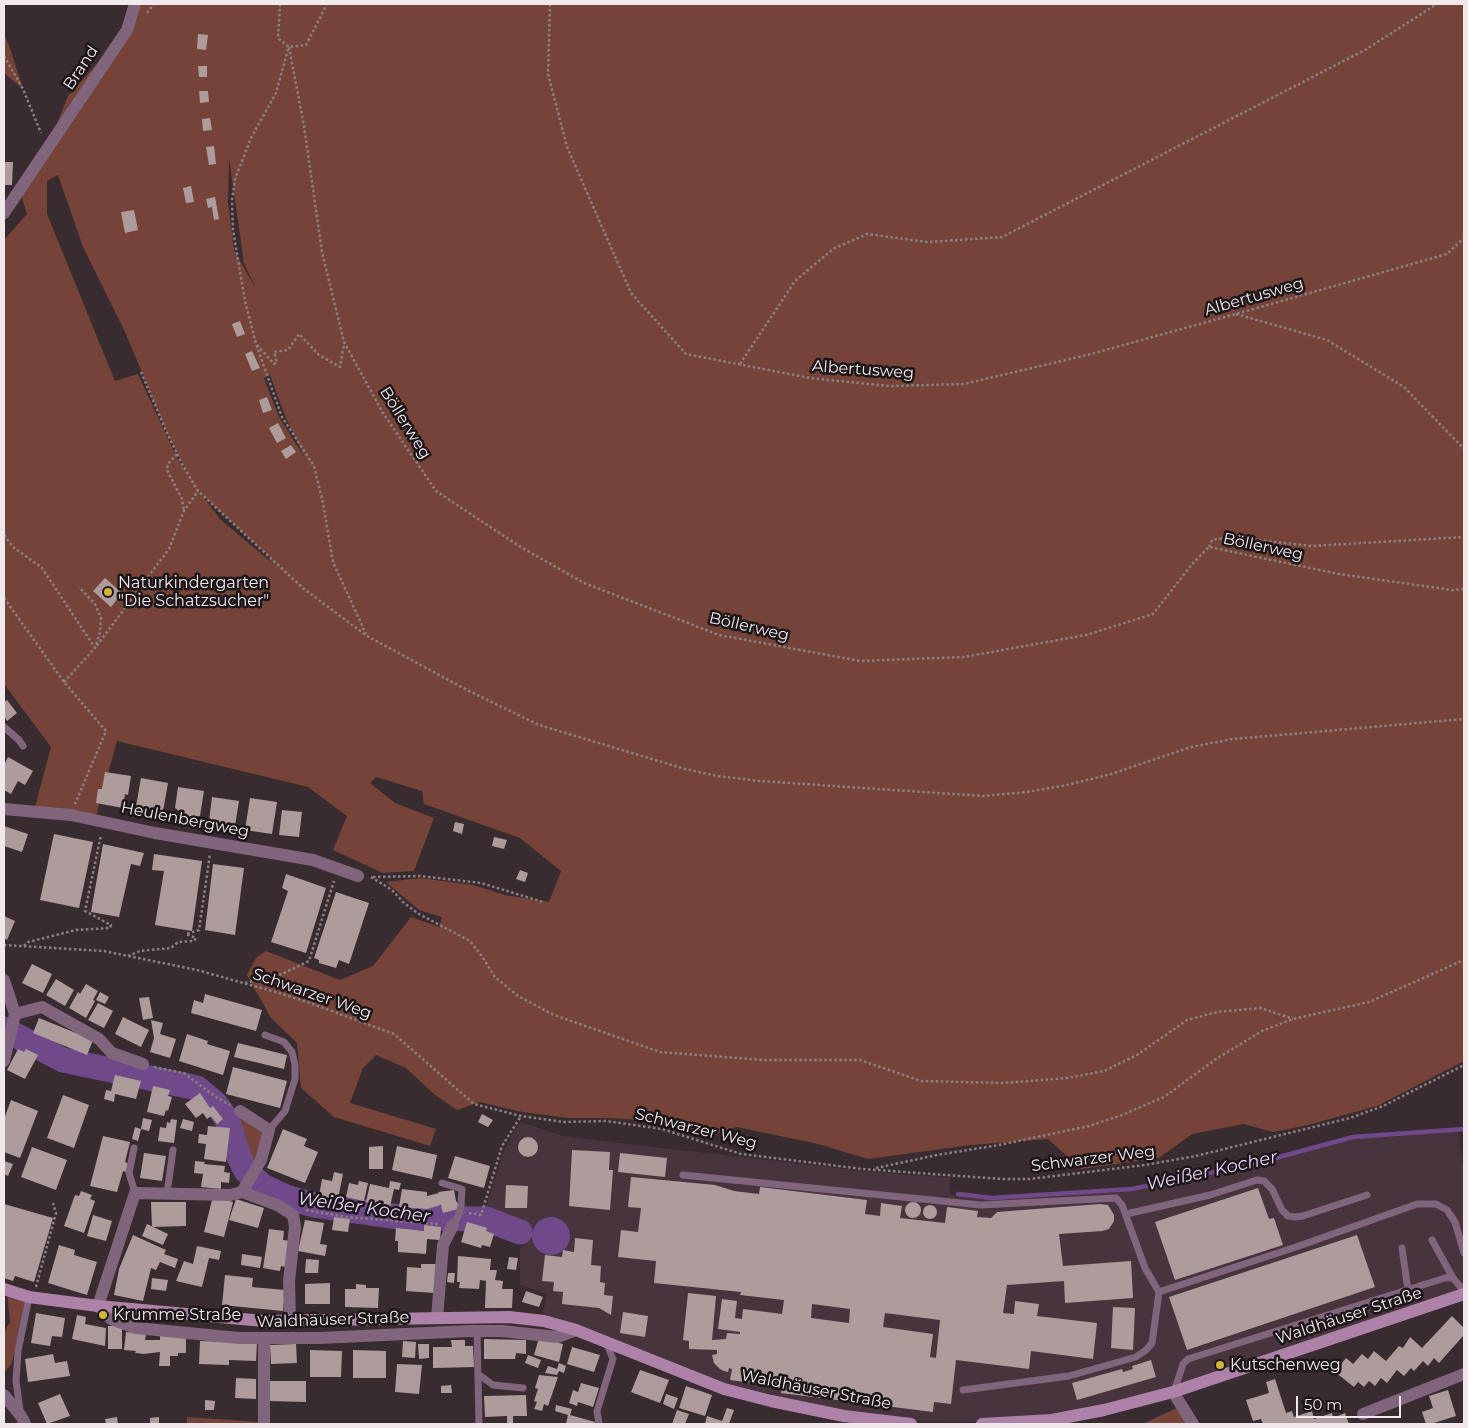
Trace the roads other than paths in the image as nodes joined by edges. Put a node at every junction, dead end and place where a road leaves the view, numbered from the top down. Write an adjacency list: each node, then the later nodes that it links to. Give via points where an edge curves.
1 (136, 4): 2 (street, Brand, via 127,30)
2 (4, 213)
3 (4, 727): 4 (lane)
4 (23, 746)
5 (4, 809): 6 (street, Heulenbergweg, via 71,815 313,860)
6 (358, 876)
7 (4, 980): 8 (street)
8 (14, 1018): 10 (street); 11 (street, via 42,1007 99,1039 112,1053)
9 (265, 1035): 13 (lane, via 284,1042 292,1052 295,1065 295,1079 285,1111)
10 (6, 1053)
11 (143, 1064)
12 (240, 1111): 13 (street)
13 (269, 1130): 18 (street, via 261,1160)
14 (134, 1148): 19 (lane, via 129,1173)
15 (173, 1150): 20 (lane)
16 (683, 1175): 22 (lane, via 981,1206 1116,1198)
17 (442, 1183): 23 (lane, via 462,1189 461,1206)
18 (245, 1188): 20 (street, via 230,1195); 35 (street, via 293,1215)
19 (135, 1193): 20 (street); 33 (street)
20 (167, 1193)
21 (1367, 1195): 22 (lane, via 1295,1217 1282,1210 1272,1189 1258,1180)
22 (1126, 1214): 30 (lane, via 1145,1268)
23 (455, 1221): 34 (street, via 443,1244)
24 (1432, 1240): 27 (lane)
25 (1402, 1248): 29 (lane)
26 (1464, 1253): 30 (lane, via 1455,1222 1447,1210 1436,1204 1417,1204)
27 (1453, 1278): 29 (lane); 31 (lane)
28 (4, 1289): 32 (street, Waldhäuser Straße)
29 (1408, 1290): 44 (lane, via 1188,1359 1183,1364)
30 (1159, 1292): 43 (lane, via 1152,1343 1136,1357 1068,1376)
31 (1464, 1293): 44 (street, Waldhäuser Straße)
32 (31, 1297): 33 (street, Waldhäuser Straße); 47 (lane, via 18,1351 16,1381)
33 (98, 1306): 35 (street, Waldhäuser Straße); 38 (street, Waldhäuser Straße, via 111,1319 136,1328)
34 (437, 1318): 35 (street, Waldhäuser Straße); 36 (street, Waldhäuser Straße, via 544,1321)
35 (290, 1321)
36 (576, 1330): 37 (street, Waldhäuser Straße, via 557,1336); 39 (street, Waldhäuser Straße)
37 (477, 1331): 38 (street, Waldhäuser Straße); 40 (lane)
38 (264, 1339): 48 (street)
39 (606, 1342): 50 (lane, via 613,1359 597,1411); 51 (street, Waldhäuser Straße, via 724,1389 844,1416)
40 (478, 1374): 42 (lane, via 493,1385); 49 (lane)
41 (1464, 1374): 46 (street)
42 (523, 1388)
43 (963, 1390)
44 (1174, 1392): 52 (street, Waldhäuser Straße, via 1052,1420); 53 (street)
45 (4, 1395): 47 (street)
46 (1363, 1414)
47 (23, 1420)
48 (264, 1424)
49 (479, 1424)
50 (599, 1424)
51 (911, 1424)
52 (982, 1424)
53 (1193, 1424)

